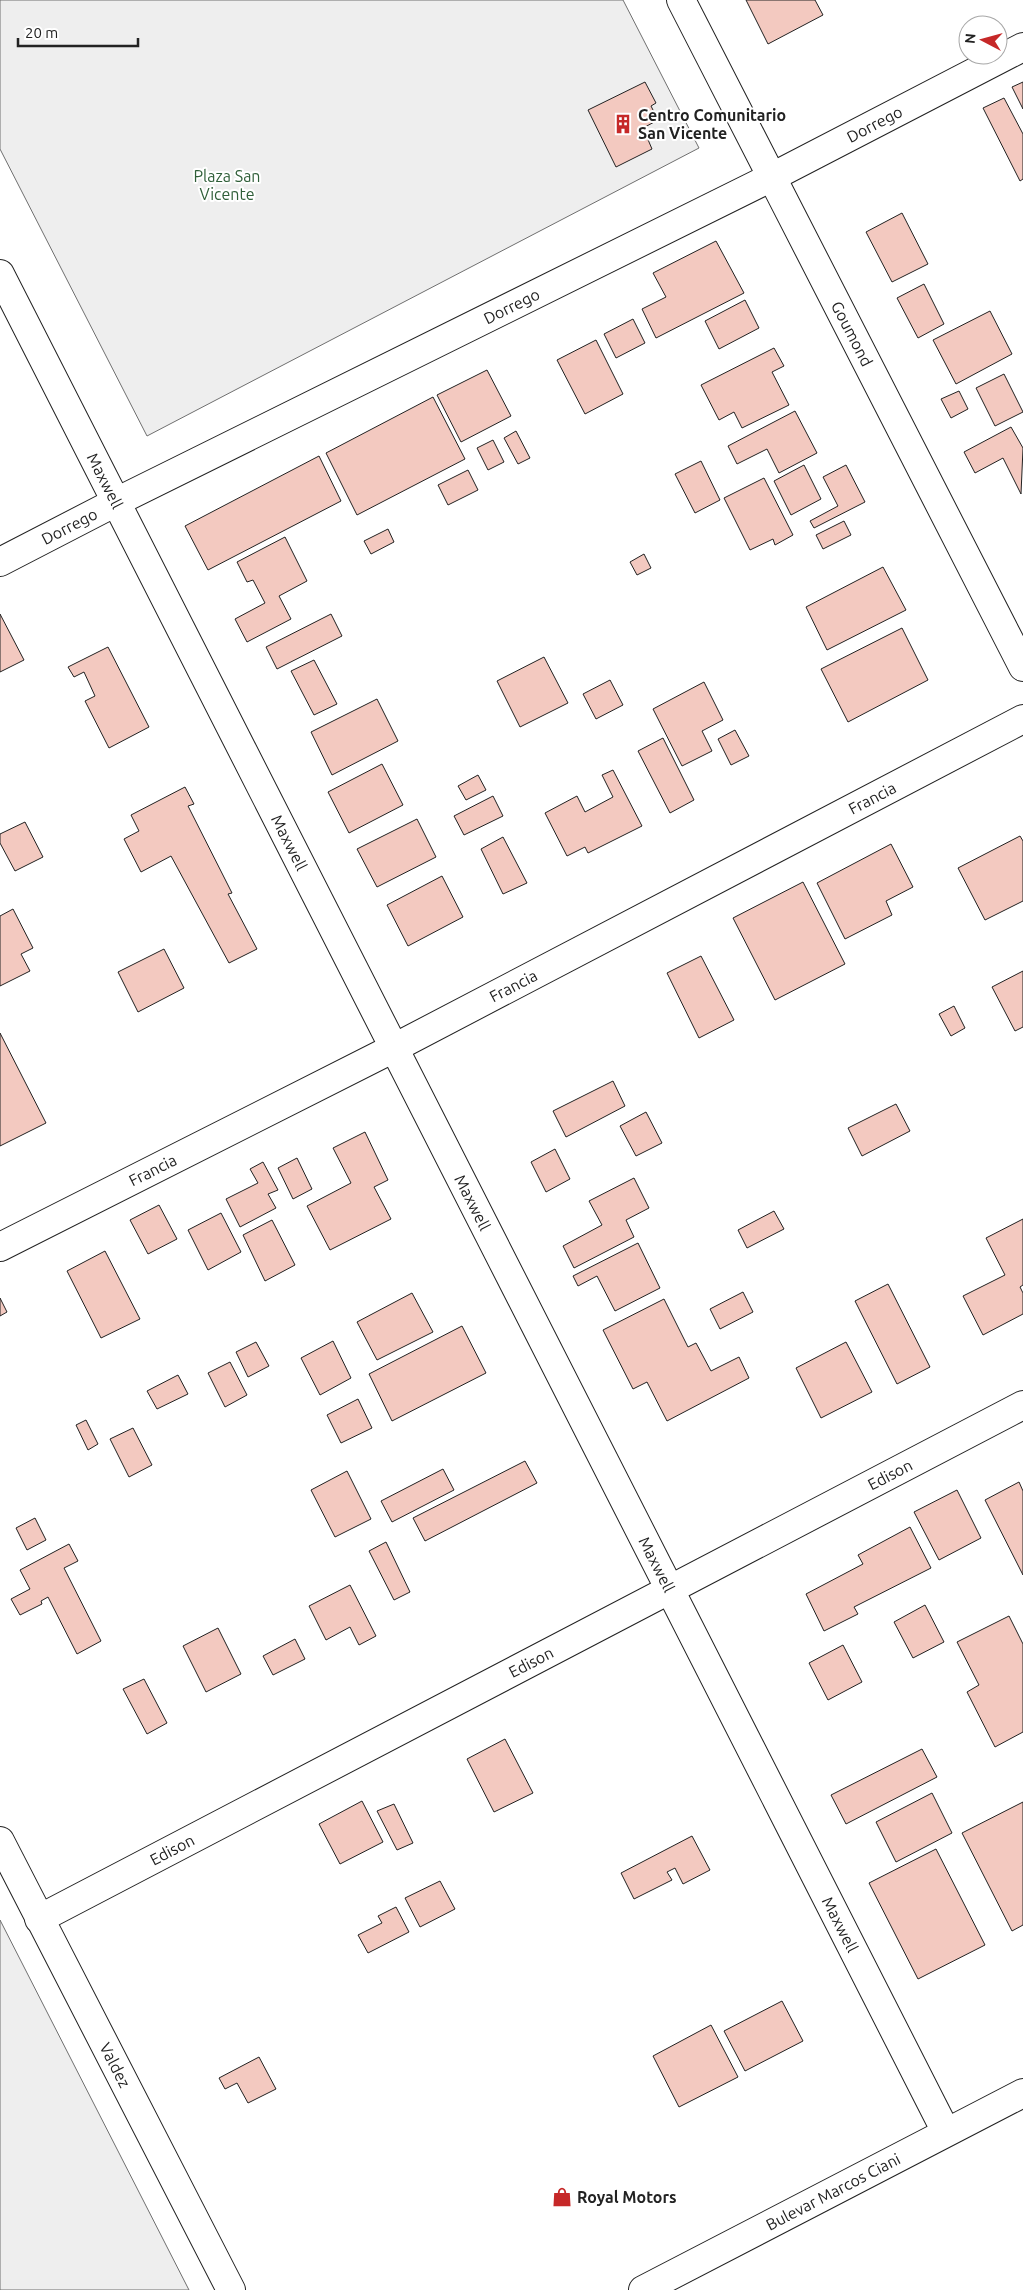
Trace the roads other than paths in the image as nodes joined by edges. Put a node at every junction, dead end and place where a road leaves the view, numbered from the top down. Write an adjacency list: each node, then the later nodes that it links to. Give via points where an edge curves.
1 (681, 0): 3 (main road, Goumond)
2 (1023, 47): 3 (main road, Dorrego)
3 (772, 177): 5 (main road, Dorrego); 7 (main road, Goumond)
4 (0, 274): 5 (main road, Maxwell)
5 (116, 502): 6 (main road, Dorrego); 9 (main road, Maxwell)
6 (0, 562)
7 (1023, 667)
8 (1023, 719): 9 (main road, Francia)
9 (394, 1048): 10 (main road, Francia); 12 (main road, Maxwell)
10 (0, 1247)
11 (1023, 1405): 12 (main road, Edison)
12 (670, 1590): 14 (main road, Edison); 16 (main road, Maxwell)
13 (0, 1841): 14 (main road, Valdez)
14 (39, 1920): 17 (main road, Valdez)
15 (1023, 2093): 16 (main road, Bulevar Marcos Ciani)
16 (946, 2132): 18 (main road, Bulevar Marcos Ciani)
17 (231, 2290)
18 (643, 2290)

